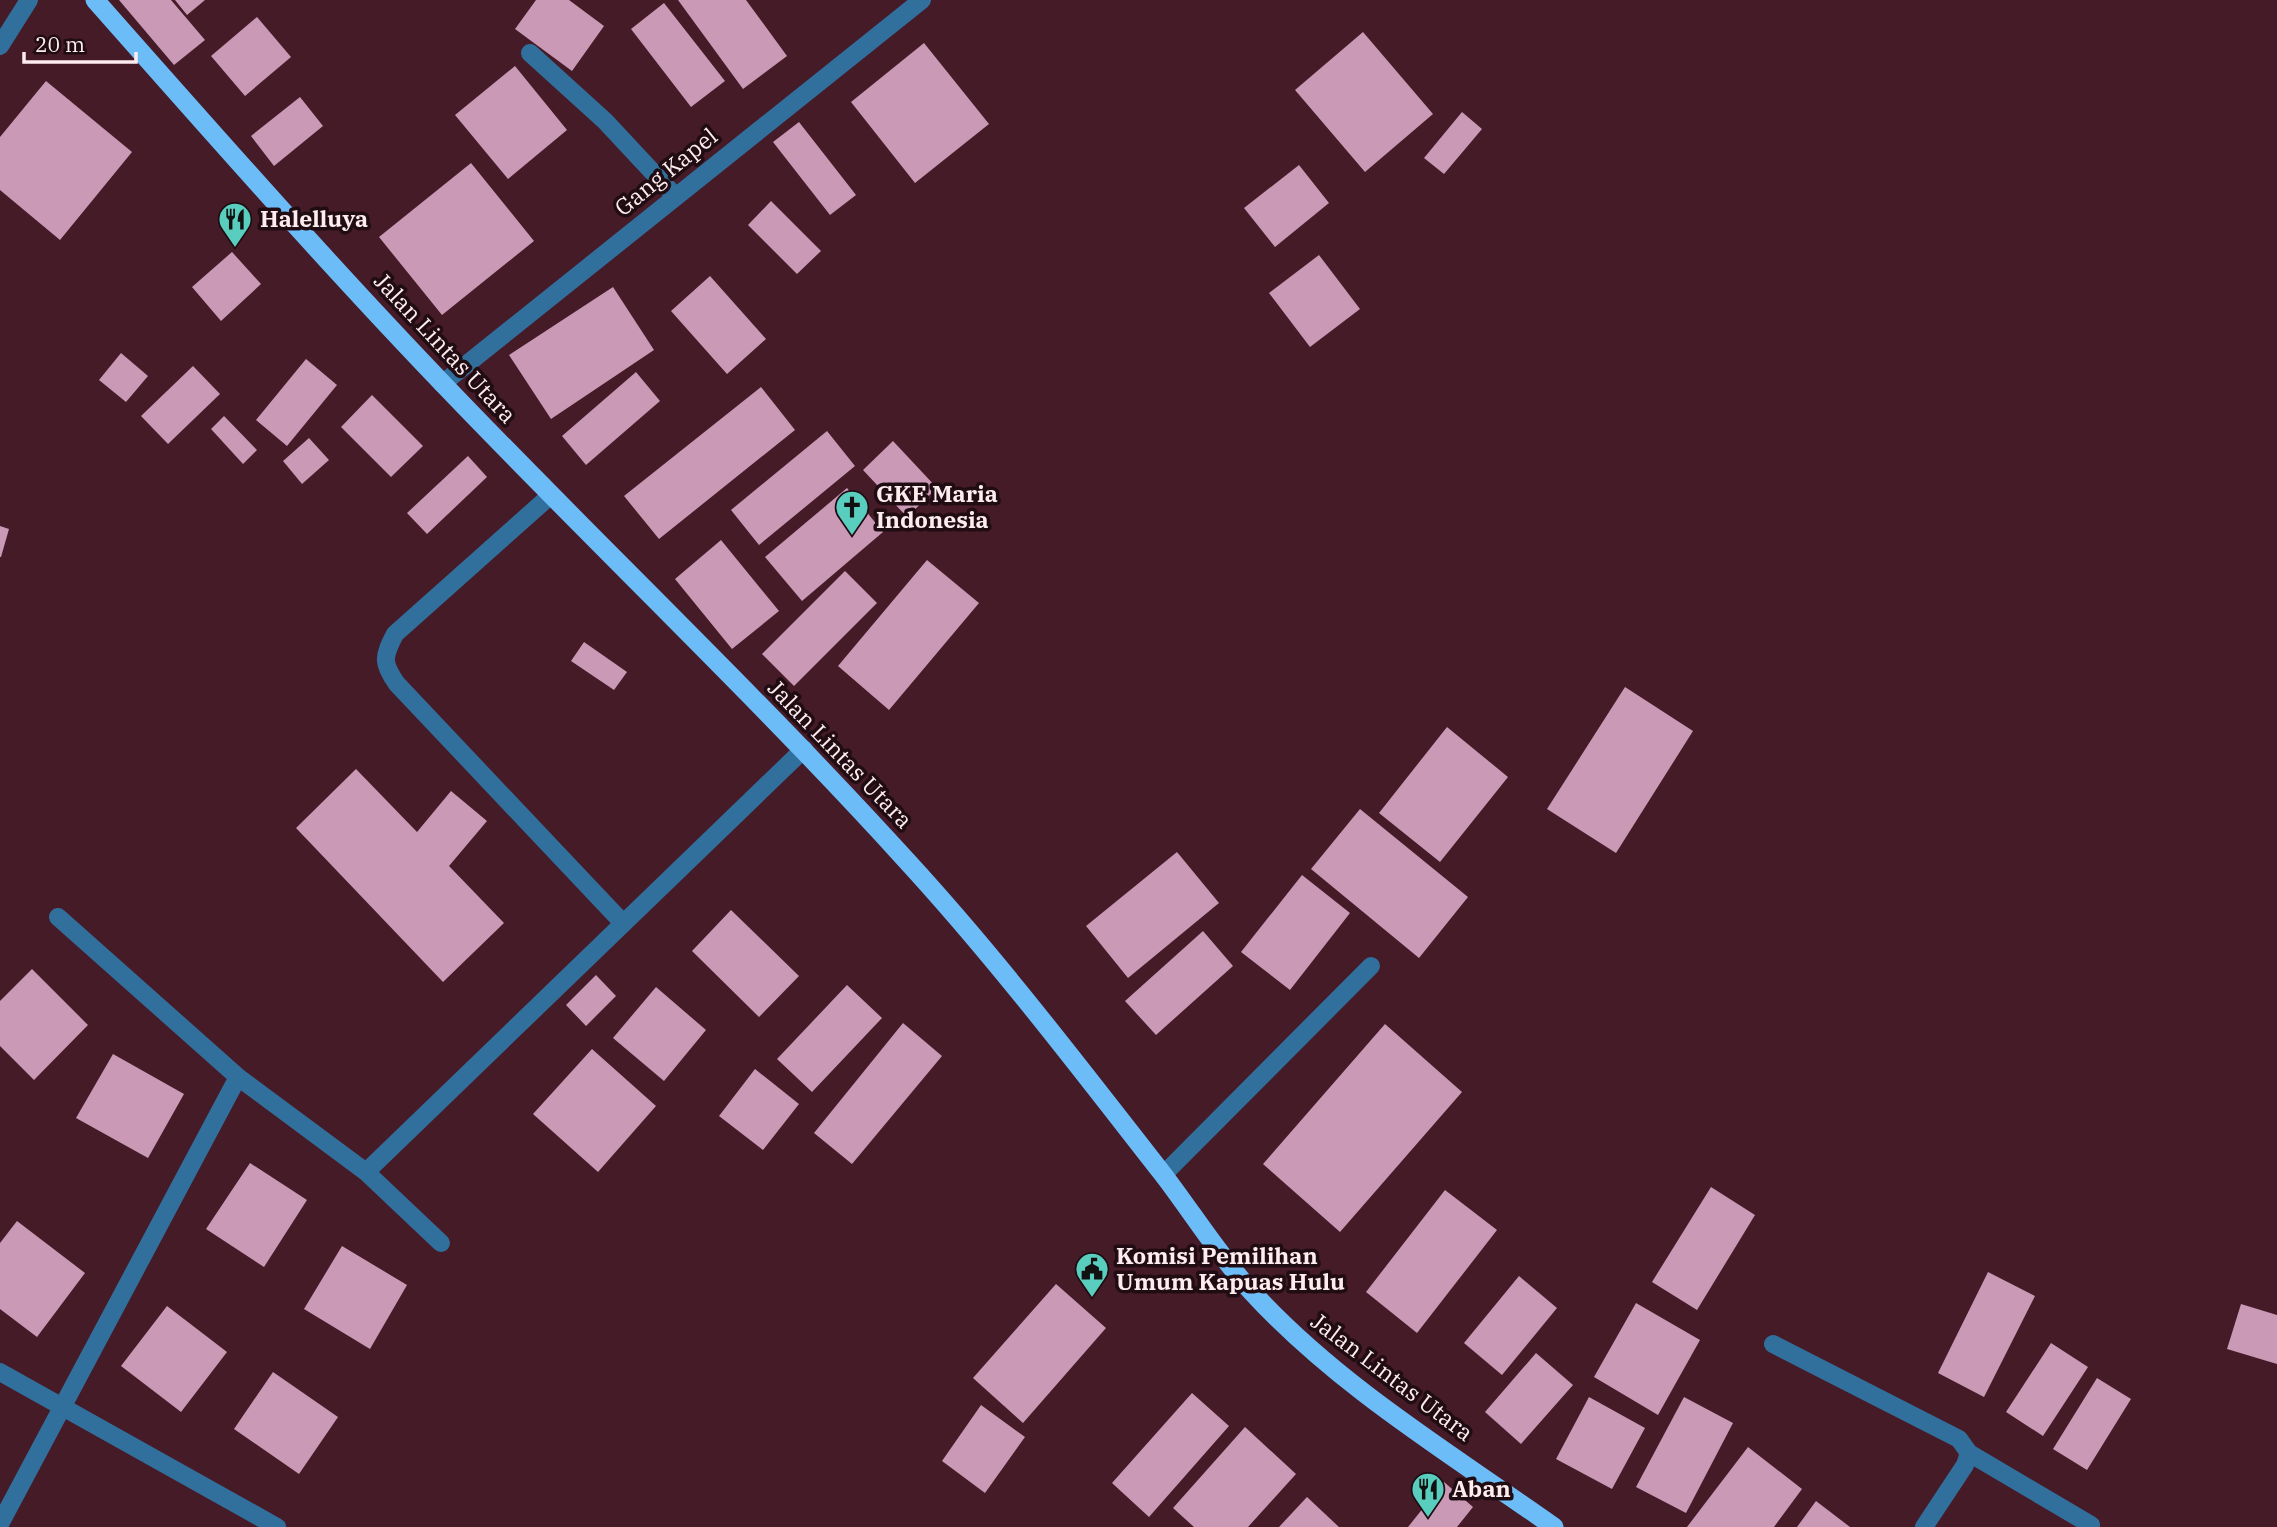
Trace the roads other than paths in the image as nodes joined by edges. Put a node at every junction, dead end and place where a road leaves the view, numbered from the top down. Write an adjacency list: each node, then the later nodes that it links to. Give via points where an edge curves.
1 (29, 0): 4 (street)
2 (96, 0): 7 (highway, Jalan Lintas Utara)
3 (922, 0): 6 (street, Gang Kapel)
4 (0, 46)
5 (530, 53): 6 (street, via 605,121)
6 (675, 196): 7 (street, Gang Kapel)
7 (442, 384): 8 (highway, Jalan Lintas Utara)
8 (551, 495): 9 (highway, Jalan Lintas Utara); 11 (street, via 395,634 385,653 386,669)
9 (804, 749): 11 (street); 15 (highway, Jalan Lintas Utara, via 982,946)
10 (58, 917): 13 (street)
11 (622, 922): 14 (street)
12 (1371, 966): 15 (street)
13 (238, 1077): 14 (street); 19 (street)
14 (366, 1172): 16 (street)
15 (1163, 1175): 24 (highway, Jalan Lintas Utara, via 1249,1289 1306,1345)
16 (441, 1243)
17 (1773, 1344): 20 (street, via 1959,1439)
18 (0, 1372): 19 (street)
19 (63, 1409): 21 (street); 23 (street)
20 (1969, 1453): 22 (street); 25 (street)
21 (0, 1524)
22 (2091, 1525)
23 (277, 1527)
24 (1554, 1527)
25 (1924, 1527)

